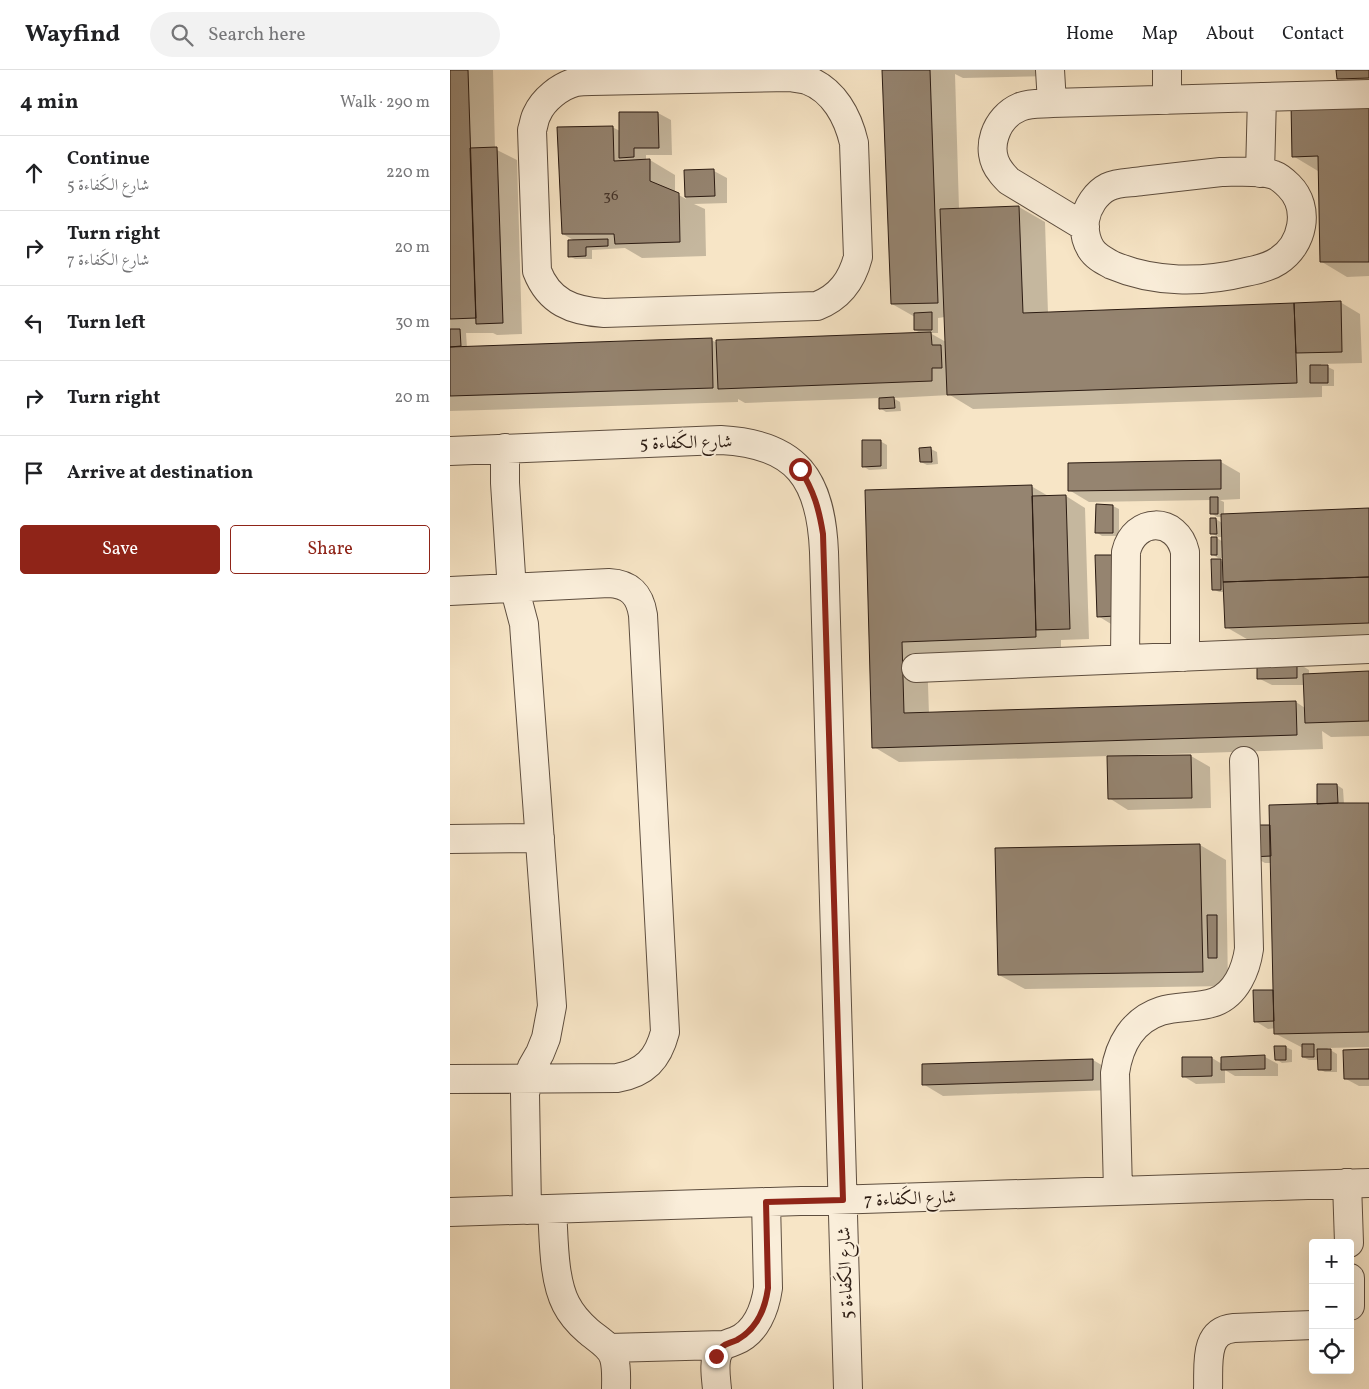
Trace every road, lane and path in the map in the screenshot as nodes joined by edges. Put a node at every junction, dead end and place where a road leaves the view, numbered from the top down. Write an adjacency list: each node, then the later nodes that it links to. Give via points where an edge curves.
1 (1050, 70): 8 (street)
2 (1167, 70): 7 (street)
3 (592, 76): 4 (street, via 563,87); 4 (street, via 791,77 807,80 829,95 846,117 854,143 858,256 843,288 830,300 816,306 604,313 576,309 563,303 542,284 537,271 532,130)
4 (551, 82)
5 (1369, 94): 6 (street)
6 (1262, 97): 7 (street); 9 (street)
7 (1167, 100): 8 (street)
8 (1052, 103): 10 (street, via 1022,106 1010,112 995,133 992,146 994,160 1009,180)
9 (1260, 173): 10 (street, via 1221,172 1108,187 1091,204); 10 (street, via 1274,175 1292,189 1300,204 1302,221 1295,244 1278,262 1266,267 1210,279 1166,279 1143,275 1102,260 1086,239)
10 (1085, 227)
11 (505, 448): 12 (street, شارع الكَفاءة 5); 13 (street, via 509,552); 26 (street, شارع الكَفاءة 5, via 740,441 758,445 791,460 809,484 823,534)
12 (450, 451)
13 (514, 588): 14 (street); 20 (street, via 524,624); 23 (street, via 616,583 630,589 640,600 665,1032 656,1056 647,1066 628,1076)
14 (450, 592)
15 (1369, 648): 16 (street)
16 (1185, 656): 17 (street); 17 (street, via 1183,544 1170,529 1151,526 1134,535 1126,552)
17 (1125, 659): 18 (street)
18 (916, 668)
19 (1244, 760): 25 (street, via 1248,961 1238,982 1224,997 1215,1002 1162,1011 1141,1022 1126,1039 1120,1050 1116,1073)
20 (540, 838): 21 (street); 23 (street, via 552,1006 546,1038)
21 (450, 839)
22 (450, 1079): 23 (street)
23 (528, 1079): 28 (street, via 525,1107)
24 (1358, 1183): 25 (street, شارع الكَفاءة 7); 30 (street)
25 (1118, 1191): 26 (street, شارع الكَفاءة 7)
26 (843, 1200): 27 (street, شارع الكَفاءة 7); 36 (street, شارع الكَفاءة 5)
27 (766, 1202): 28 (street, شارع الكَفاءة 7); 32 (street, via 768,1288 763,1312 751,1330)
28 (539, 1210): 29 (street, شارع الكَفاءة 7); 33 (street, via 567,1306 585,1329)
29 (450, 1212)
30 (1350, 1239)
31 (1309, 1325): 37 (street, via 1234,1328 1220,1332 1210,1350)
32 (723, 1345): 33 (street); 35 (street, via 716,1356)
33 (609, 1348): 34 (street, via 615,1363)
34 (616, 1389)
35 (717, 1389)
36 (848, 1389)
37 (1208, 1389)

